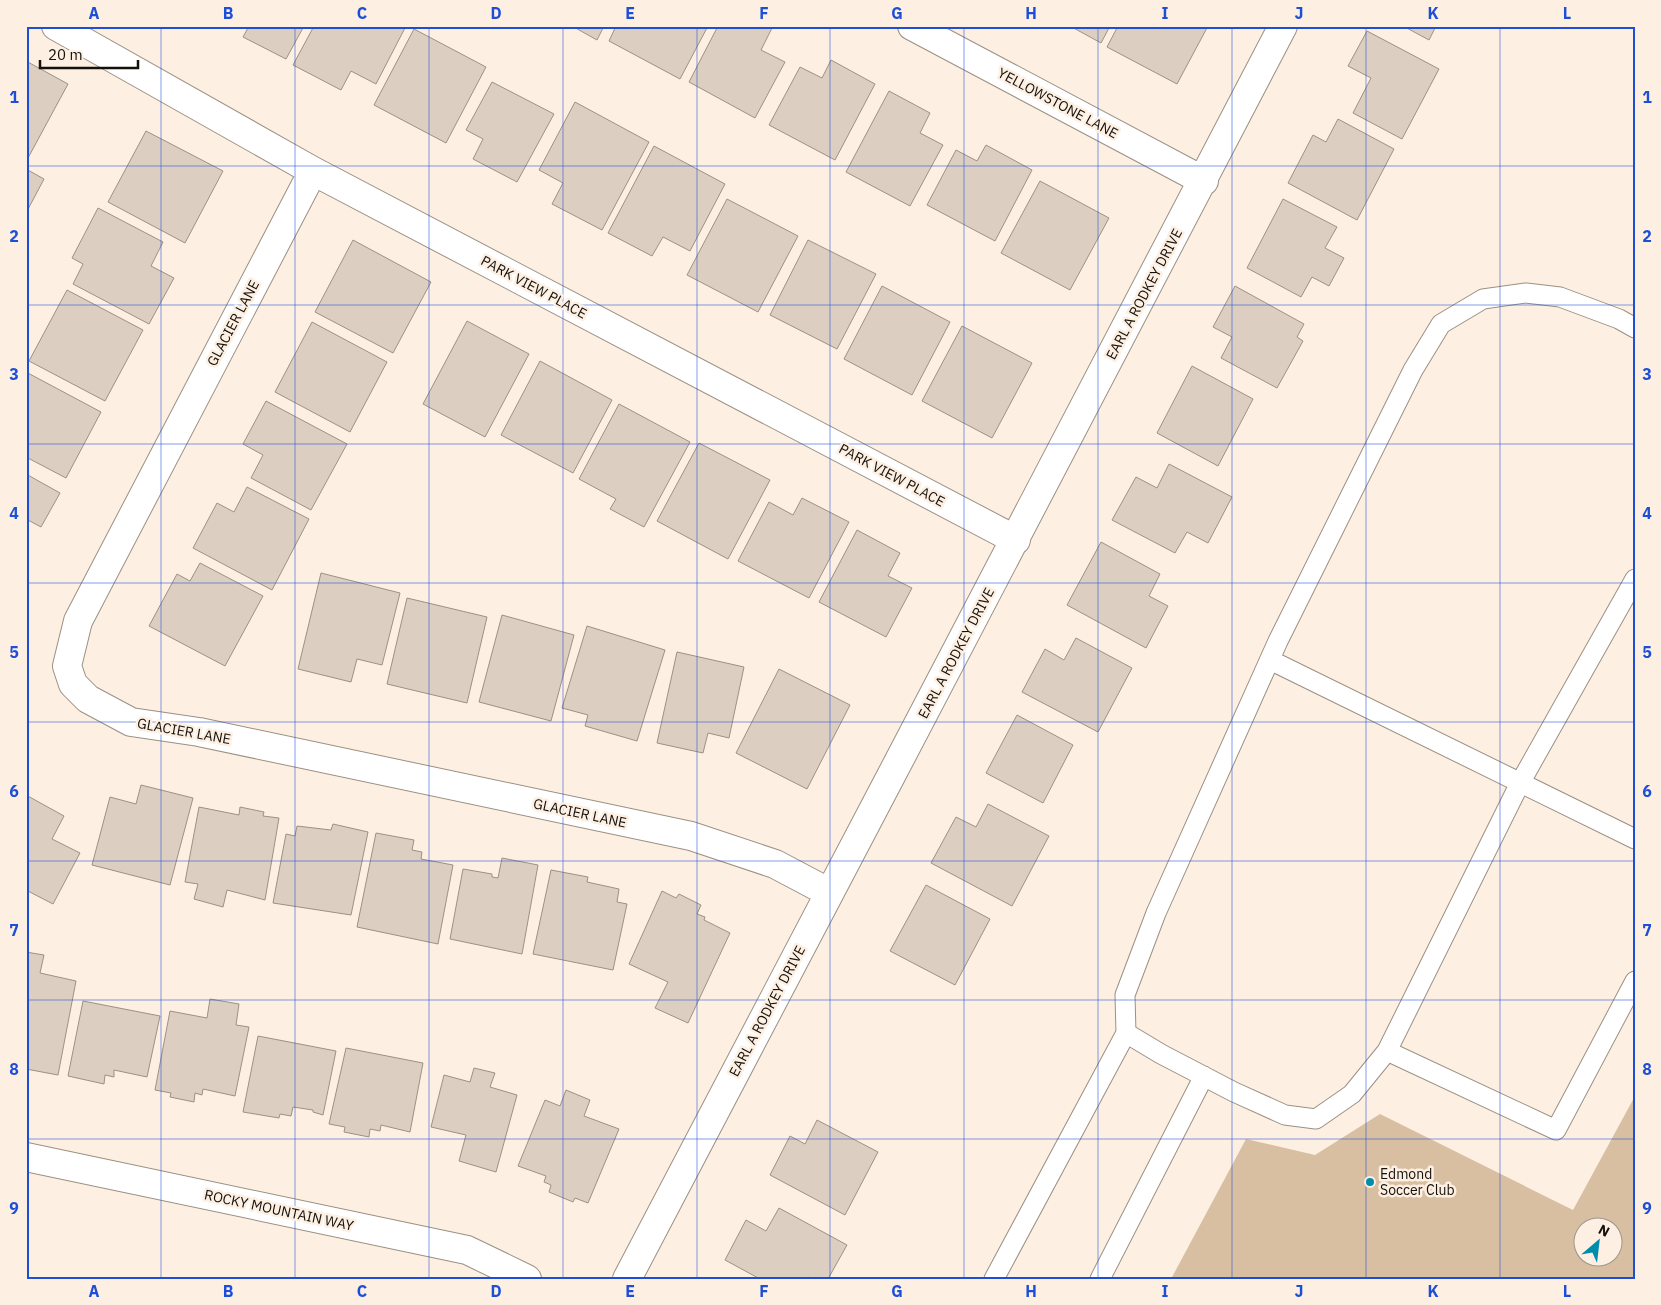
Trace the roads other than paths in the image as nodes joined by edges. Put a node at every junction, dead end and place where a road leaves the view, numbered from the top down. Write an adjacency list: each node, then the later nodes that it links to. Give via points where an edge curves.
1 (56, 26): 4 (street, PARK VIEW PLACE)
2 (912, 26): 5 (street, YELLOWSTONE LANE)
3 (1283, 26): 5 (street, EARL A RODKEY DRIVE)
4 (313, 171): 7 (street, PARK VIEW PLACE); 12 (street, GLACIER LANE, via 78,621 66,666 73,684 88,699 131,722 199,732 691,836 775,864)
5 (1204, 181): 7 (street, EARL A RODKEY DRIVE)
6 (1635, 328): 9 (lane, via 1560,297 1526,293 1483,299 1441,324 1414,370)
7 (1016, 540): 12 (street, EARL A RODKEY DRIVE)
8 (1635, 579): 10 (lane)
9 (1270, 660): 10 (lane); 14 (lane, via 1156,913 1125,994)
10 (1520, 784): 11 (lane); 15 (lane)
11 (1635, 839)
12 (828, 892): 19 (street, EARL A RODKEY DRIVE)
13 (1635, 981): 15 (lane, via 1556,1130)
14 (1126, 1034): 16 (lane); 20 (lane)
15 (1387, 1051): 16 (lane, via 1352,1094 1316,1119 1285,1114)
16 (1204, 1076): 21 (lane)
17 (26, 1157): 18 (street, ROCKY MOUNTAIN WAY, via 467,1250)
18 (527, 1279)
19 (627, 1279)
20 (994, 1279)
21 (1100, 1279)

